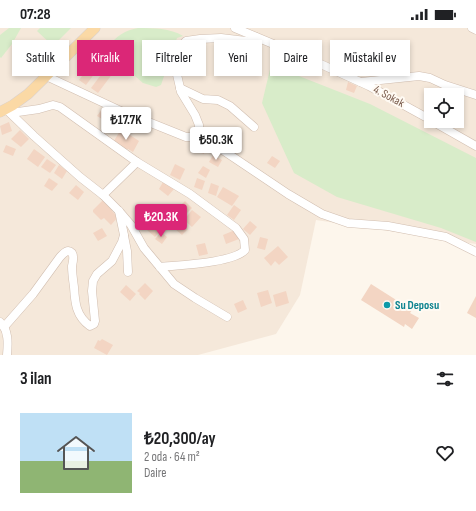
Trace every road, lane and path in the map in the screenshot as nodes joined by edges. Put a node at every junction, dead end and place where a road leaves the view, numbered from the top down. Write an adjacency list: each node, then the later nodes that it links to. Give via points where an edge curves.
1 (89, 28): 12 (main road)
2 (95, 28): 7 (main road)
3 (234, 28): 6 (street, 4. Sokak)
4 (472, 28): 5 (street)
5 (476, 30)
6 (256, 37): 9 (street, 4. Sokak); 10 (street, via 254,42 221,38 186,41 178,49 175,57)
7 (69, 53)
8 (46, 76): 12 (main road, via 28,94); 16 (street, via 121,111 186,137)
9 (361, 82): 11 (street, via 419,76); 13 (street, 4. Sokak)
10 (180, 88): 14 (street, via 203,100 218,100 230,106); 16 (street, via 199,125 199,134)
11 (476, 95)
12 (4, 111): 18 (street, via 39,109 53,105 60,107); 19 (street)
13 (424, 116)
14 (254, 127)
15 (444, 128): 17 (street, 4. Sokak)
16 (196, 135): 22 (street, via 322,214 348,222 388,226 446,237)
17 (476, 146)
18 (137, 162): 19 (street); 23 (street, via 190,194 236,228 244,239 245,250 242,253 221,260)
19 (103, 195): 20 (street)
20 (119, 212): 21 (street); 23 (street)
21 (124, 235): 24 (street); 26 (street, via 112,261 93,281 95,321 92,326 86,323 75,304 73,255 67,251 14,317)
22 (476, 252)
23 (160, 267): 25 (street, via 174,284)
24 (128, 272)
25 (227, 317)
26 (2, 325): 27 (street, via 8,341)
27 (8, 355)

